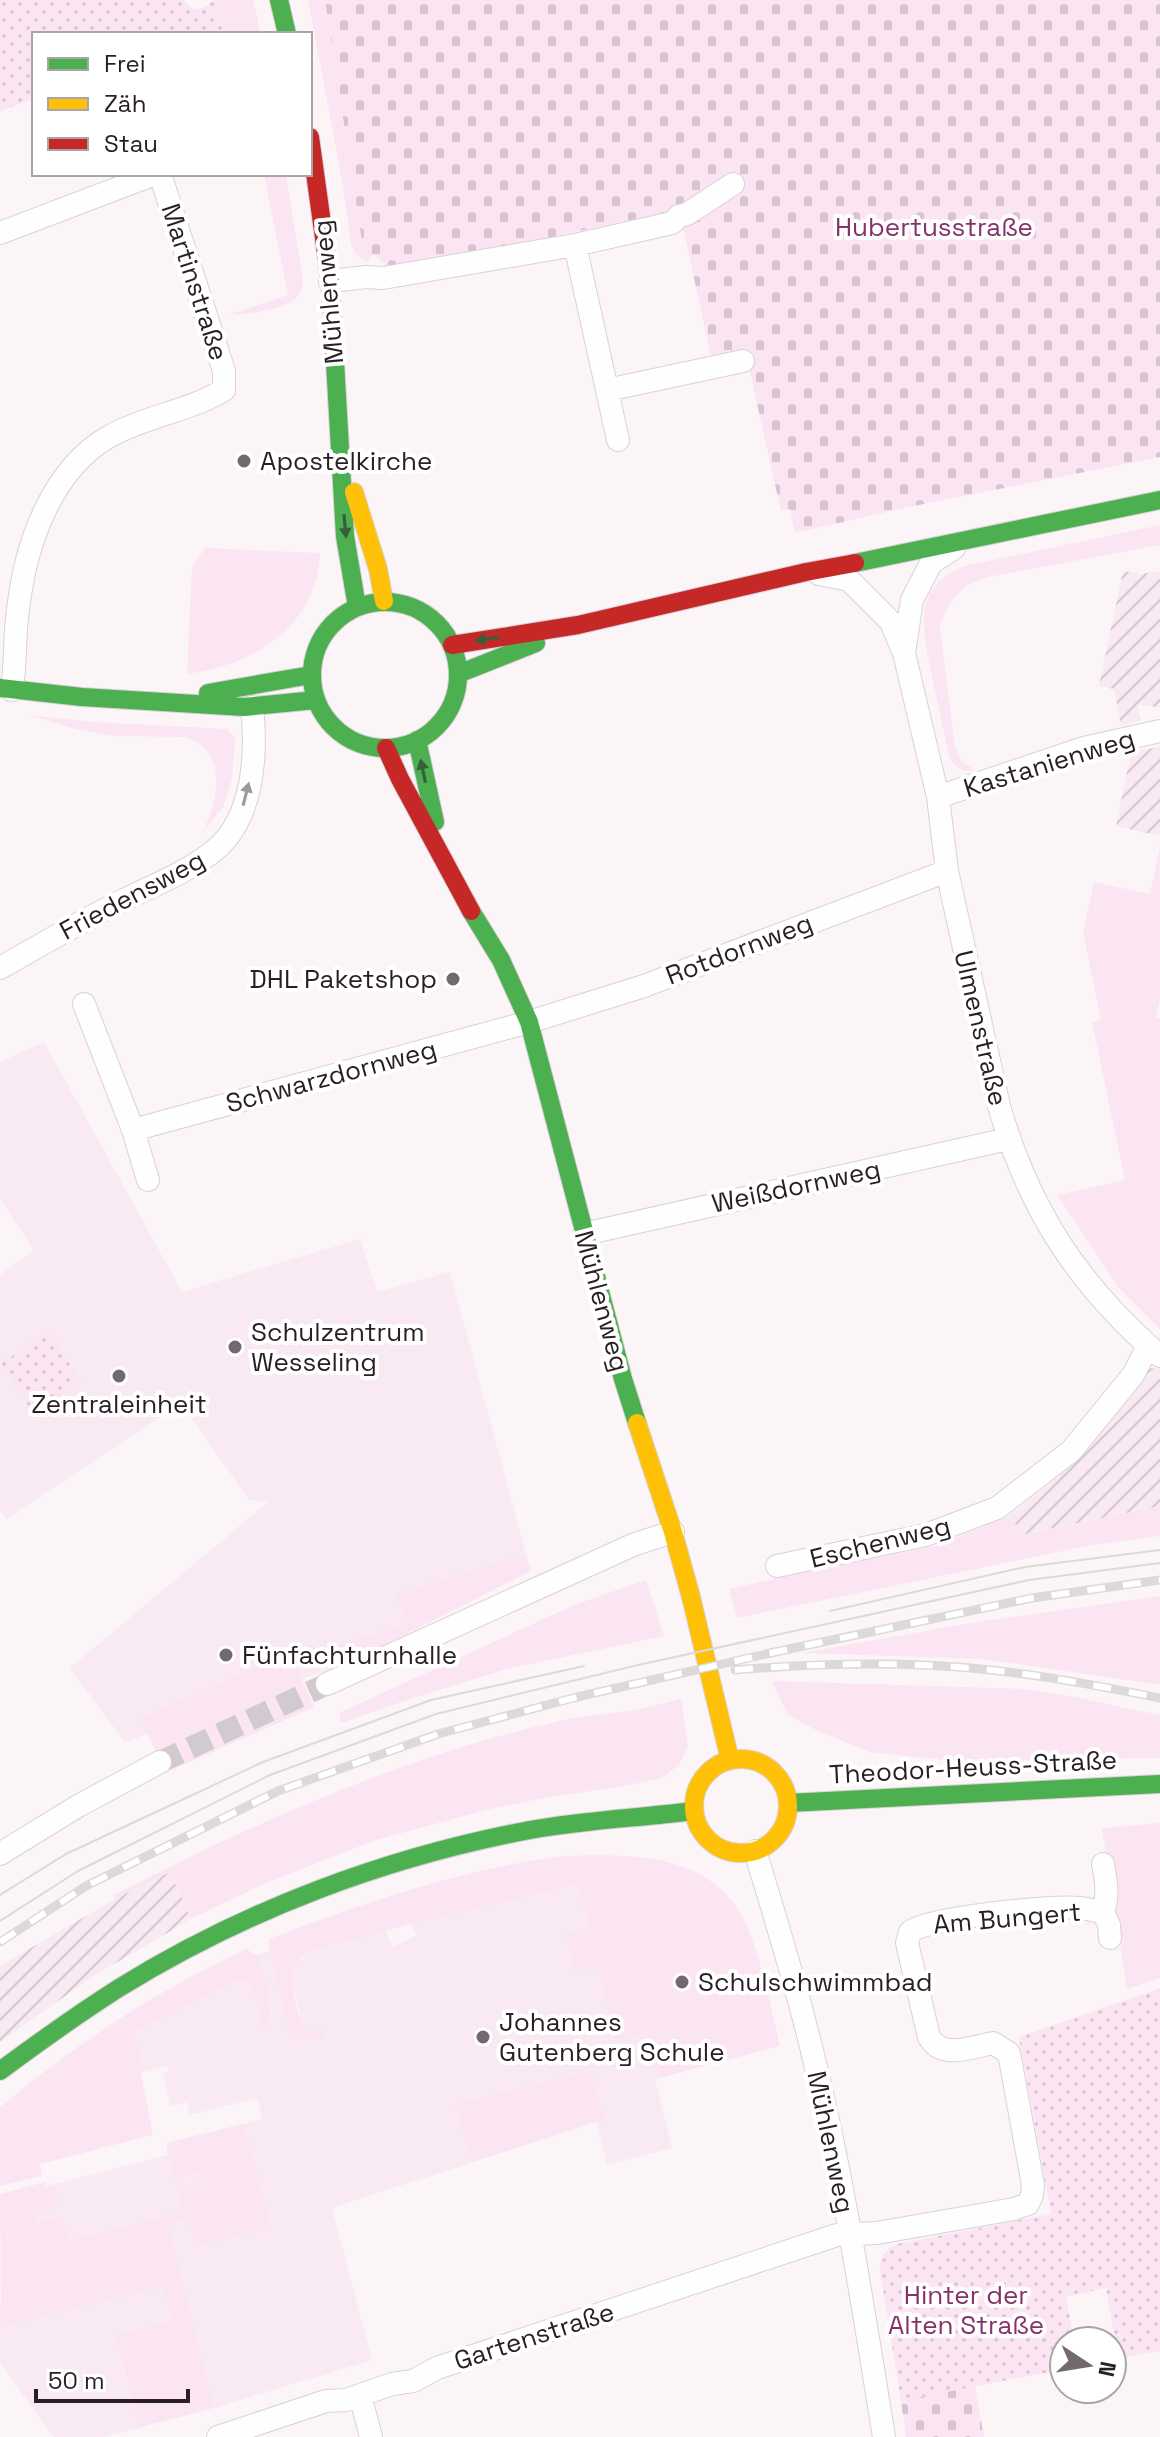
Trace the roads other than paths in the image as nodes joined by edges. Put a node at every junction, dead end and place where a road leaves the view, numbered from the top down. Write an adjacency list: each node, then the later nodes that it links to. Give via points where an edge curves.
1 (279, 0): 2 (street)
2 (287, 32)
3 (312, 151): 9 (street, Mühlenweg)
4 (153, 176): 7 (street)
5 (159, 176): 24 (street, Martinstraße, via 224,371 224,390 111,435 63,480 29,555)
6 (733, 184): 8 (street, via 672,223)
7 (0, 233)
8 (575, 245): 9 (street, via 383,278); 11 (street)
9 (330, 281): 13 (street, Mühlenweg)
10 (743, 361): 11 (street)
11 (607, 390): 12 (street)
12 (618, 440)
13 (340, 449): 17 (street, Mühlenweg); 18 (street, Mühlenweg, one-way to 18, via 345,536)
14 (1160, 500): 15 (street)
15 (965, 541): 16 (street); 21 (street, Ulmenstraße, via 931,563 912,600)
16 (806, 572): 19 (street); 21 (street, Ulmenstraße, via 849,580 891,622)
17 (384, 601): 18 (street); 20 (street, via 423,612)
18 (357, 607): 23 (street, via 324,634)
19 (578, 625): 20 (street, one-way to 20); 22 (street)
20 (452, 645): 22 (street)
21 (904, 653): 31 (street, Ulmenstraße)
22 (458, 674): 29 (street, via 447,713)
23 (311, 675): 25 (street); 26 (street)
24 (6, 689): 25 (street)
25 (159, 700): 27 (street)
26 (316, 700): 27 (street); 30 (street, via 329,722 349,738)
27 (252, 707): 34 (street, Friedensweg, one-way to 27, via 163,882 223,842 246,797 254,757)
28 (1160, 731): 31 (street, Kastanienweg, via 1084,748)
29 (417, 740): 30 (street); 32 (street, Mühlenweg, one-way to 29)
30 (386, 748): 32 (street, Mühlenweg)
31 (938, 797): 33 (street, Ulmenstraße)
32 (443, 855): 36 (street, Mühlenweg)
33 (947, 871): 36 (street, Rotdornweg, via 644,986); 38 (street, Ulmenstraße)
34 (0, 968)
35 (84, 1004): 37 (street)
36 (529, 1022): 37 (street, Schwarzdornweg); 40 (street, Mühlenweg)
37 (133, 1130): 39 (street)
38 (1008, 1139): 40 (street, Weißdornweg); 41 (street, Ulmenstraße, via 1036,1206 1063,1249 1102,1301)
39 (148, 1180)
40 (584, 1234): 42 (street, Mühlenweg, via 623,1379)
41 (1154, 1351): 43 (street, Eschenweg, via 1071,1451 997,1508 926,1535)
42 (673, 1532): 44 (street, via 635,1544); 45 (street, Mühlenweg)
43 (777, 1566)
44 (327, 1684)
45 (730, 1760): 48 (street, via 744,1758 770,1768); 49 (street, via 702,1778)
46 (160, 1762): 51 (street)
47 (1160, 1784): 48 (street, Theodor-Heuss-Straße)
48 (788, 1803): 50 (street, via 779,1834)
49 (693, 1811): 50 (street, via 714,1846 740,1854); 55 (street, via 529,1830 436,1852 305,1895 160,1963 87,2006)
50 (755, 1851): 57 (street, Mühlenweg, via 801,2008)
51 (0, 1854)
52 (1103, 1864): 53 (street, Am Bungert)
53 (1103, 1912): 54 (street, Am Bungert); 56 (street, Am Bungert, via 1076,1907 981,1914 921,1925 908,1937 932,2044 954,2051 993,2043 1009,2053)
54 (1110, 1938)
55 (0, 2071)
56 (1033, 2185): 57 (street, Gartenstraße, via 1028,2204 1022,2207)
57 (850, 2234): 58 (street, Gartenstraße); 61 (street, Mühlenweg)
58 (360, 2395): 59 (street, Gartenstraße); 60 (street)
59 (218, 2437)
60 (371, 2437)
61 (884, 2437)

